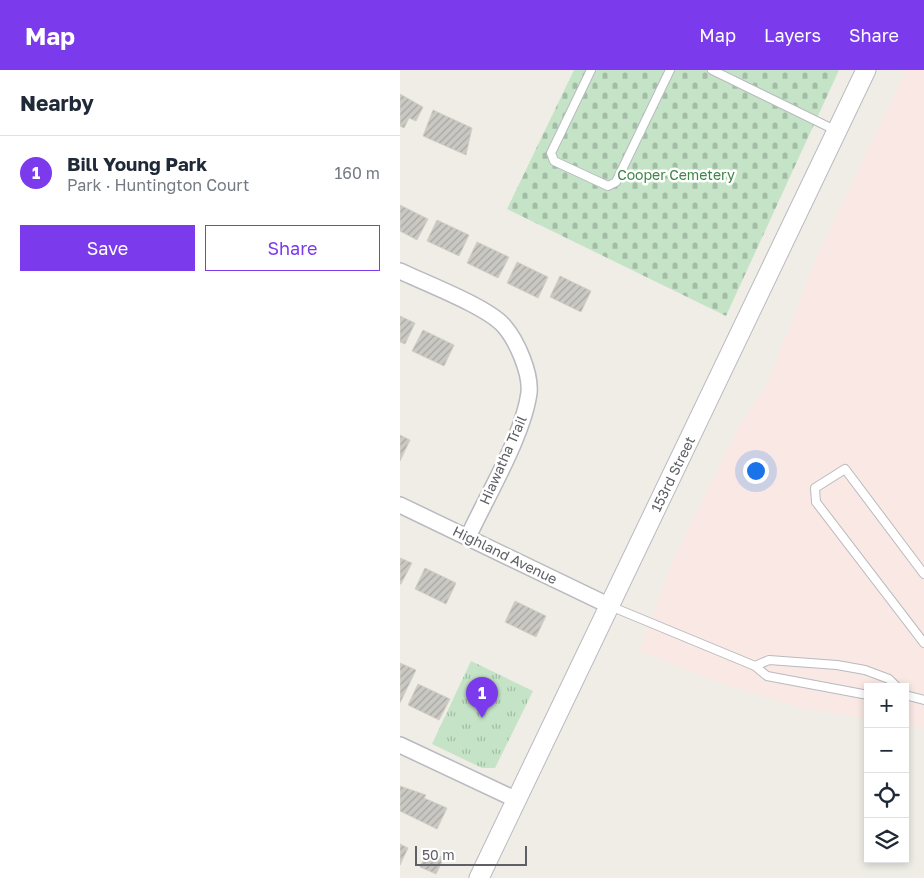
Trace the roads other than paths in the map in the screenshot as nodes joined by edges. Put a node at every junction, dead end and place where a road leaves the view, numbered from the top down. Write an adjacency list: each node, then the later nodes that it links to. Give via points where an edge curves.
1 (591, 70): 2 (lane, via 551,153 554,161 608,186 616,182)
2 (670, 70)
3 (712, 70): 5 (lane)
4 (866, 70): 5 (street, 153rd Street)
5 (837, 131): 10 (street, 153rd Street)
6 (400, 271): 8 (street, Hiawatha Trail, via 486,312 504,326 523,358 529,391 522,423)
7 (400, 505): 8 (street, Highland Avenue)
8 (468, 537): 10 (street, Highland Avenue)
9 (923, 570): 11 (lane, via 845,469 816,488 816,502)
10 (610, 606): 12 (lane); 18 (street, 153rd Street)
11 (924, 643)
12 (755, 666): 13 (lane, via 769,660 837,666 865,670); 14 (lane, via 768,676)
13 (893, 683)
14 (864, 694)
15 (909, 696): 16 (lane)
16 (924, 700)
17 (400, 745): 18 (street)
18 (517, 800): 19 (street, 153rd Street)
19 (480, 878)

